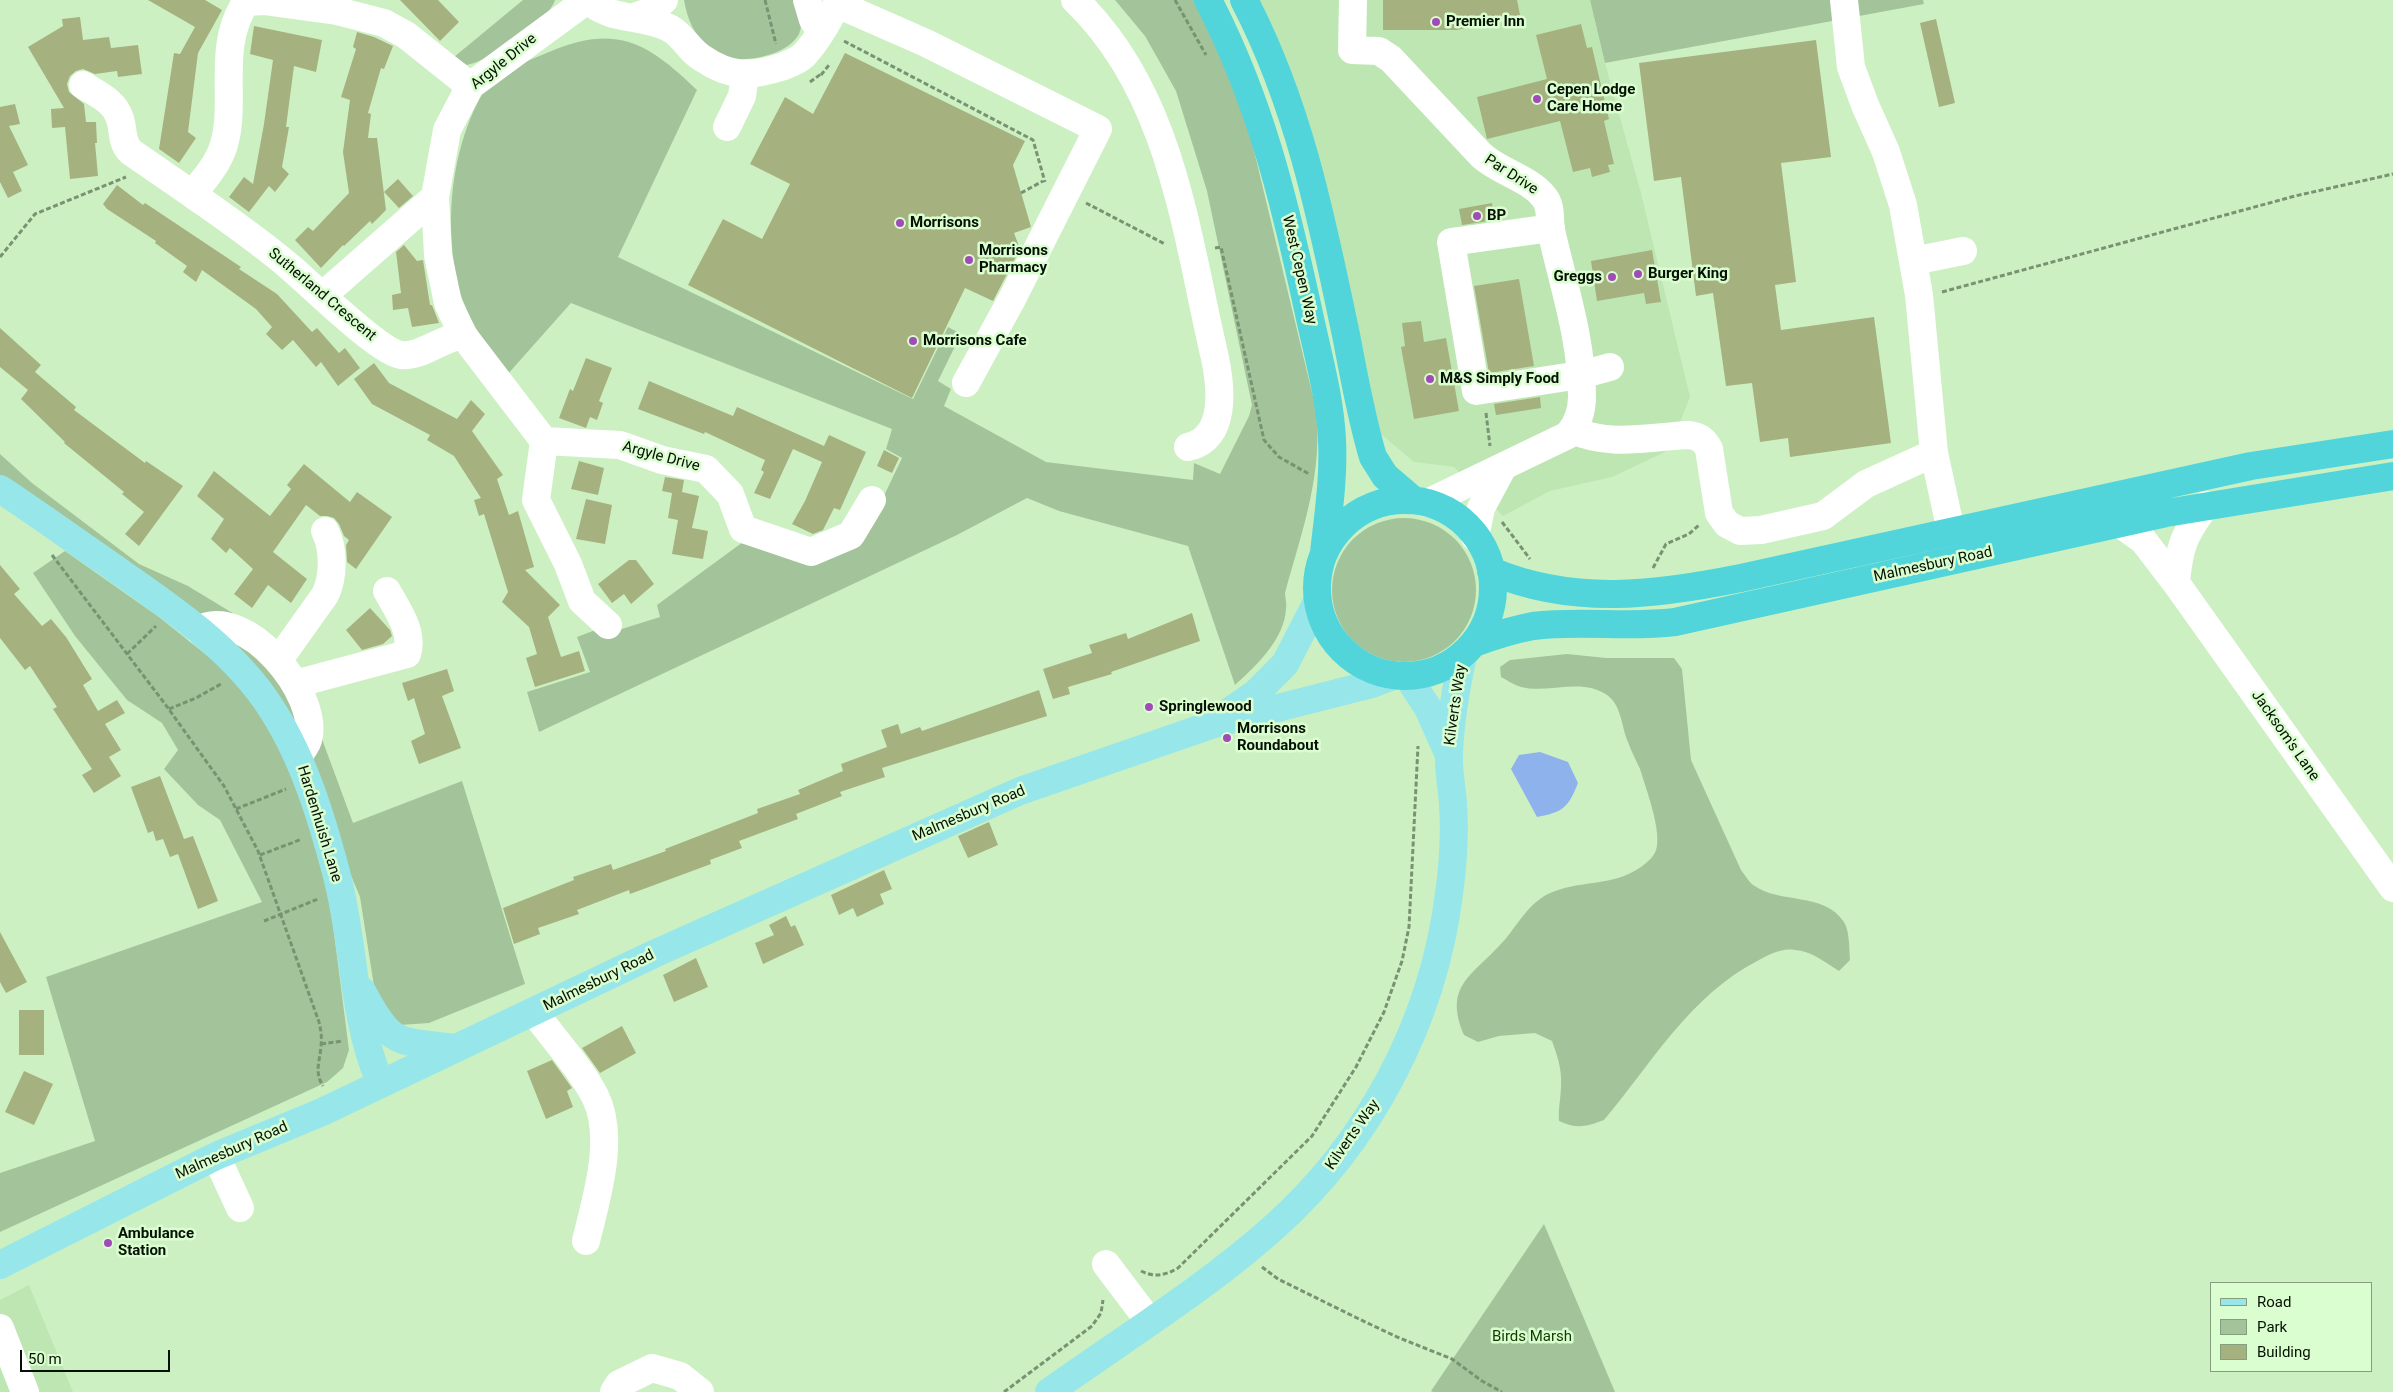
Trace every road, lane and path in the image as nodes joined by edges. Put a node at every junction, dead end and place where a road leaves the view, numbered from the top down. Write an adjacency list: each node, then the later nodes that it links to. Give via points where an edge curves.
1 (587, 0): 14 (street, via 600,11); 22 (street, Argyle Drive)
2 (664, 0): 14 (street, via 649,12)
3 (671, 0): 15 (street)
4 (765, 0): 17 (path)
5 (807, 0): 16 (street, via 813,20)
6 (1075, 0): 31 (street, via 1114,44 1142,91 1164,146)
7 (1208, 0): 61 (highway, West Cepen Way, via 1242,71 1266,139 1318,353 1332,439)
8 (1244, 0): 53 (highway, West Cepen Way, via 1283,85 1299,135 1326,240 1373,457 1385,476)
9 (1353, 0): 30 (street, Par Drive, via 1352,50 1378,52 1391,58 1492,166 1534,188 1545,198)
10 (1844, 0): 34 (street, via 1851,67 1889,161 1903,205)
11 (245, 1): 13 (street); 28 (street, via 231,41 227,121 221,153)
12 (838, 2): 16 (street); 26 (street, via 1098,129)
13 (338, 6): 22 (street, via 396,28)
14 (634, 16): 15 (street)
15 (673, 30): 20 (street, via 701,58 723,70)
16 (830, 39): 20 (street, via 796,61); 26 (path, via 842,40 1033,140)
17 (777, 46)
18 (831, 62): 19 (path)
19 (821, 75)
20 (745, 76): 23 (street, via 742,96)
21 (83, 85): 24 (street, Sutherland Crescent, via 109,101 120,118 126,147)
22 (470, 86): 29 (street, Argyle Drive, via 448,130)
23 (726, 127)
24 (152, 167): 28 (street, Sutherland Crescent); 33 (path, via 35,214)
25 (2393, 174): 35 (path, via 2295,196 1943,292)
26 (1055, 187): 27 (path); 31 (path, via 1178,250); 40 (street)
27 (1021, 193)
28 (192, 194): 36 (street, Sutherland Crescent, via 260,242)
29 (435, 197): 36 (street); 37 (street, Argyle Drive, via 438,255 448,303)
30 (1551, 228): 39 (street, Par Drive, via 1569,301); 39 (street, via 1451,242 1476,391)
31 (1191, 251): 46 (street, via 1217,367 1219,397 1218,413 1209,434 1202,442); 49 (path, via 1221,247 1264,440 1286,463)
32 (1962, 251): 34 (street)
33 (0, 257)
34 (1913, 261): 35 (street)
35 (1919, 295): 47 (street)
36 (322, 296): 37 (street, Sutherland Crescent, via 387,349 399,354 413,353 449,337)
37 (463, 335): 43 (street, Argyle Drive)
38 (1610, 367): 39 (street)
39 (1580, 375): 42 (street, Par Drive, via 1581,408)
40 (966, 383)
41 (1488, 425): 44 (path)
42 (1573, 430): 48 (street, via 1556,443 1527,453); 56 (street, via 1585,436 1612,441 1696,436 1709,448)
43 (544, 441): 52 (street, Argyle Drive, via 620,445 662,460 706,468 730,494 743,529 811,552 851,535); 70 (street, via 536,500 568,564 582,601)
44 (1490, 441)
45 (2393, 444): 59 (highway, Malmesbury Road, via 2251,466)
46 (1188, 447)
47 (1934, 453): 56 (street, via 1866,484 1823,516 1761,530 1740,530 1727,524); 59 (street)
48 (1496, 456): 53 (street); 55 (street)
49 (1314, 476)
50 (2393, 476): 54 (highway, Malmesbury Road)
51 (0, 489): 69 (main road, Hardenhuish Lane)
52 (872, 500)
53 (1420, 501): 60 (highway, via 1453,515); 61 (highway, via 1388,502 1364,510 1341,528)
54 (2206, 505): 57 (highway, Malmesbury Road); 66 (street, via 2183,540)
55 (1481, 508): 60 (street); 63 (path, via 1500,519)
56 (1719, 513): 64 (path, via 1689,534 1666,544)
57 (2119, 523): 66 (street, Jacksom's Lane, via 2143,540); 72 (highway, Malmesbury Road, via 1675,622 1534,626 1501,633)
58 (325, 531): 74 (street, via 331,545 330,584)
59 (1951, 531): 65 (highway, Malmesbury Road, via 1662,592 1604,594 1558,590 1514,581)
60 (1475, 537): 65 (highway)
61 (1324, 553): 68 (highway, via 1316,581)
62 (52, 554): 73 (path)
63 (1534, 563)
64 (1651, 569)
65 (1492, 571): 72 (highway, via 1487,622)
66 (2176, 583): 86 (street, Jacksom's Lane)
67 (387, 592): 77 (street, via 404,621 407,654)
68 (1317, 602): 76 (highway, via 1326,629 1343,651 1374,670); 79 (main road, Malmesbury Road, via 1291,654 1270,681)
69 (166, 605): 71 (main road, Hardenhuish Lane); 73 (path, via 156,625)
70 (608, 625)
71 (198, 630): 74 (street, via 215,624 230,626); 75 (main road, Hardenhuish Lane)
72 (1468, 649): 76 (highway, via 1441,669); 81 (main road, Kilverts Way, via 1454,704)
73 (127, 654): 78 (path)
74 (278, 661): 77 (street)
75 (238, 668): 78 (path, via 222,683); 82 (main road, Hardenhuish Lane, via 264,698)
76 (1402, 676): 79 (main road, Malmesbury Road); 81 (main road, Kilverts Way, via 1428,708)
77 (295, 684): 82 (street, via 306,708 309,731)
78 (169, 709): 83 (path, via 224,786)
79 (1211, 725): 91 (main road, Malmesbury Road, via 1012,794 692,937)
80 (1418, 742): 99 (path, via 1409,927 1402,961 1384,1012 1356,1067 1312,1136 1178,1268 1164,1275 1152,1275 1125,1257)
81 (1449, 755): 101 (main road, Kilverts Way, via 1453,839 1444,922 1415,1024 1385,1087 1339,1159 1294,1208 1256,1242)
82 (303, 768): 83 (path); 84 (main road, Hardenhuish Lane)
83 (236, 809): 85 (path)
84 (324, 831): 85 (path); 87 (main road, Hardenhuish Lane)
85 (260, 855): 88 (path)
86 (2393, 888)
87 (340, 891): 88 (path); 90 (main road, Hardenhuish Lane)
88 (281, 914): 89 (path); 94 (path, via 319,1022 322,1044 317,1065 319,1079)
89 (264, 920)
90 (353, 975): 92 (main road, via 377,1019 390,1035 407,1042); 93 (main road, Hardenhuish Lane, via 364,1039)
91 (534, 1012): 92 (main road, Malmesbury Road); 97 (street, via 589,1087 598,1106 604,1167)
92 (455, 1048): 93 (main road, Malmesbury Road)
93 (380, 1082): 94 (main road, Malmesbury Road)
94 (335, 1106): 95 (main road, Malmesbury Road)
95 (216, 1156): 96 (street); 98 (main road, Malmesbury Road)
96 (240, 1208)
97 (586, 1241)
98 (0, 1265)
99 (1108, 1267): 101 (street); 106 (path, via 1098,1278 1104,1299 1101,1312 1092,1326)
100 (1278, 1279): 108 (path, via 1396,1337 1452,1359)
101 (1148, 1321): 107 (main road, Kilverts Way)
102 (0, 1328): 103 (street)
103 (26, 1392)
104 (614, 1392): 105 (street, via 619,1384 652,1368 680,1376)
105 (700, 1392)
106 (1004, 1392)
107 (1049, 1392)
108 (1502, 1392)

